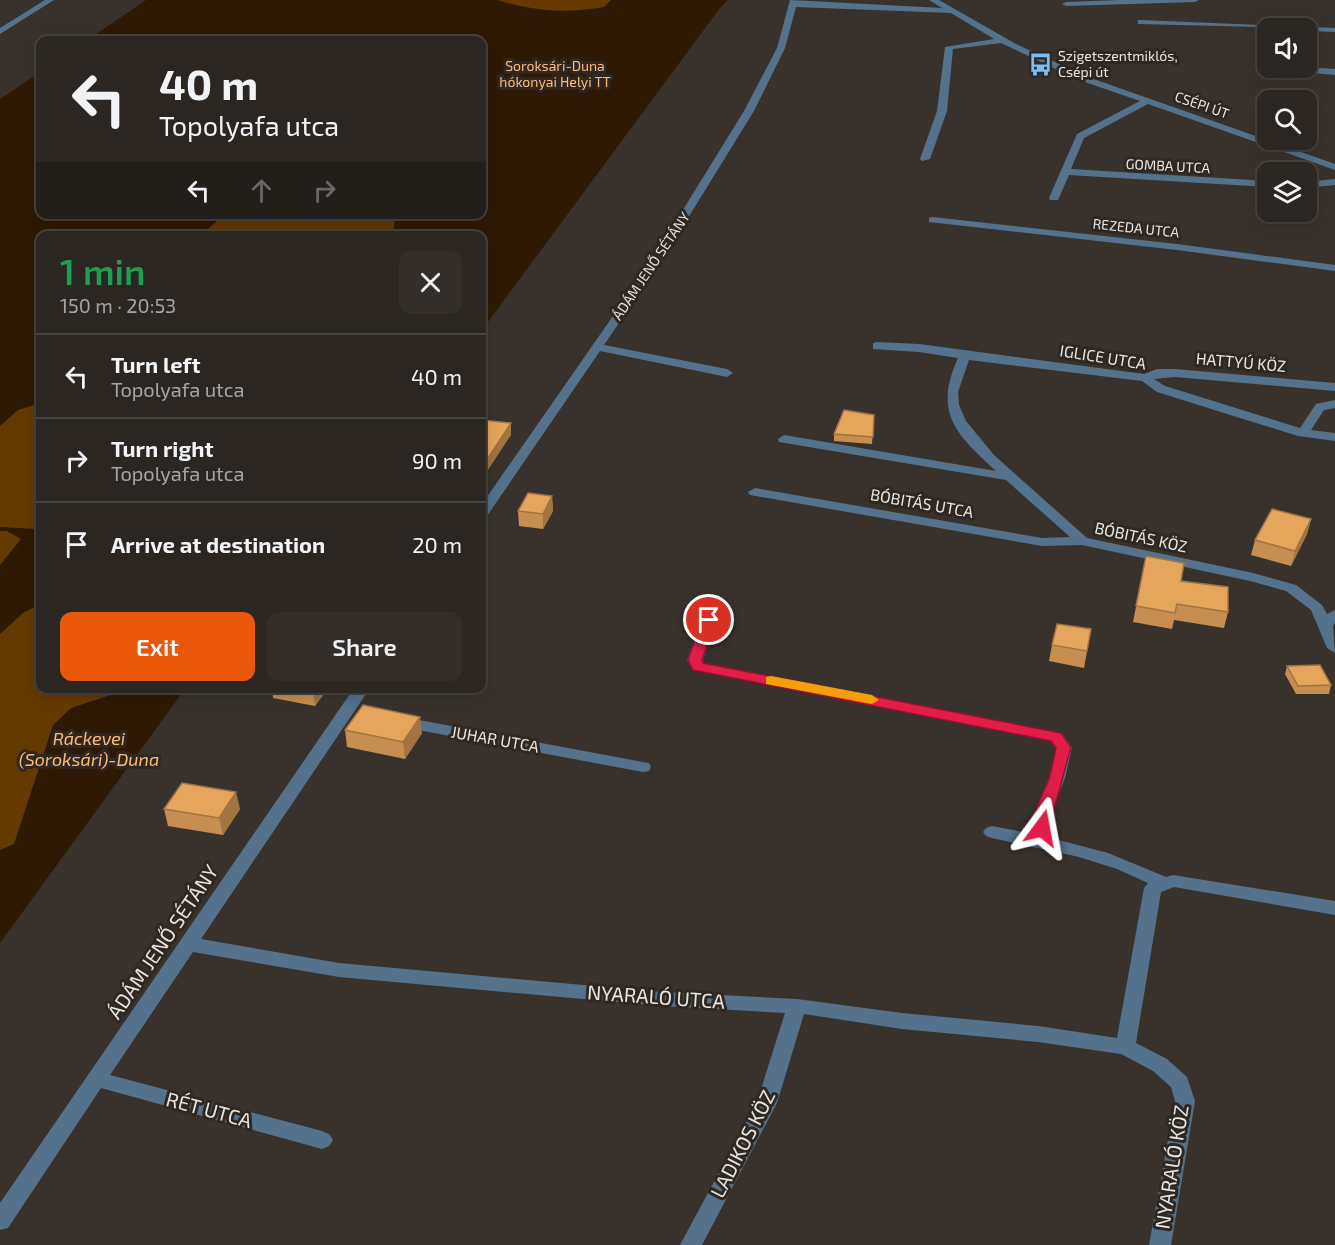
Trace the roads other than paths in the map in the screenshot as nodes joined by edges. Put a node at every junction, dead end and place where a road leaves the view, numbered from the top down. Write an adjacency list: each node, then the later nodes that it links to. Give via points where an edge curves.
1 (50, 0): 11 (street)
2 (933, 0): 6 (street, CSÉPI ÚT)
3 (1195, 0): 5 (street)
4 (793, 2): 6 (street); 26 (street, ÁDÁM JENŐ SÉTÁNY, via 781,48 749,111 657,260)
5 (1066, 4)
6 (951, 12): 12 (street, CSÉPI ÚT)
7 (1141, 22): 8 (street)
8 (1257, 26)
9 (1317, 29): 10 (street)
10 (1335, 30)
11 (0, 32)
12 (1002, 40): 15 (street, CSÉPI ÚT, via 1082,78); 16 (street, via 949,48 942,111)
13 (1317, 72): 14 (street)
14 (1335, 72)
15 (1148, 101): 17 (street, CSÉPI ÚT); 18 (street, via 1080,136)
16 (925, 159)
17 (1335, 166)
18 (1067, 172): 20 (street, GOMBA UTCA); 22 (street)
19 (1335, 182): 21 (street)
20 (1257, 183)
21 (1317, 184)
22 (1054, 198)
23 (933, 220): 24 (street, REZEDA UTCA)
24 (1335, 268)
25 (877, 346): 27 (street, IGLICE UTCA)
26 (596, 347): 28 (street); 37 (street, ÁDÁM JENŐ SÉTÁNY)
27 (965, 356): 29 (street, IGLICE UTCA); 35 (street, BÓBITÁS KÖZ, via 952,387 957,418)
28 (727, 373)
29 (1145, 378): 30 (street, HATTYÚ KÖZ, via 1175,373); 32 (street, IGLICE UTCA, via 1161,389)
30 (1335, 387)
31 (1335, 404): 32 (street, via 1320,407)
32 (1303, 433): 33 (street, IGLICE UTCA)
33 (1335, 437)
34 (784, 440): 35 (street, BÓBITÁS KÖZ)
35 (1009, 477): 38 (street, BÓBITÁS KÖZ, via 1065,522)
36 (755, 492): 38 (street, BÓBITÁS UTCA, via 1042,542)
37 (486, 507)
38 (1082, 541): 41 (street, BÓBITÁS KÖZ, via 1291,588 1317,608)
39 (1335, 614): 41 (street)
40 (709, 620): 49 (street, via 695,660 698,667 1056,737 1064,747 1057,778 1042,814)
41 (1324, 627): 42 (street, BÓBITÁS KÖZ)
42 (1335, 648)
43 (359, 693): 44 (street, ÁDÁM JENŐ SÉTÁNY)
44 (347, 711): 45 (street); 52 (street, ÁDÁM JENŐ SÉTÁNY)
45 (368, 715)
46 (390, 719): 47 (street, JUHAR UTCA)
47 (644, 767)
48 (992, 832): 49 (street)
49 (1042, 841): 50 (street, via 1141,870)
50 (1163, 883): 51 (street, via 1173,881); 54 (street, via 1153,888)
51 (1335, 908)
52 (188, 944): 53 (street, NYARALÓ UTCA, via 383,975 660,999); 55 (street, ÁDÁM JENŐ SÉTÁNY)
53 (797, 1006): 54 (street, NYARALÓ UTCA); 58 (street, LADIKOS KÖZ, via 767,1103)
54 (1125, 1047): 59 (street, NYARALÓ KÖZ, via 1160,1065 1180,1083 1185,1101)
55 (96, 1079): 56 (street, RÉT UTCA); 57 (street, ÁDÁM JENŐ SÉTÁNY)
56 (322, 1140)
57 (0, 1221)
58 (691, 1245)
59 (1160, 1245)

